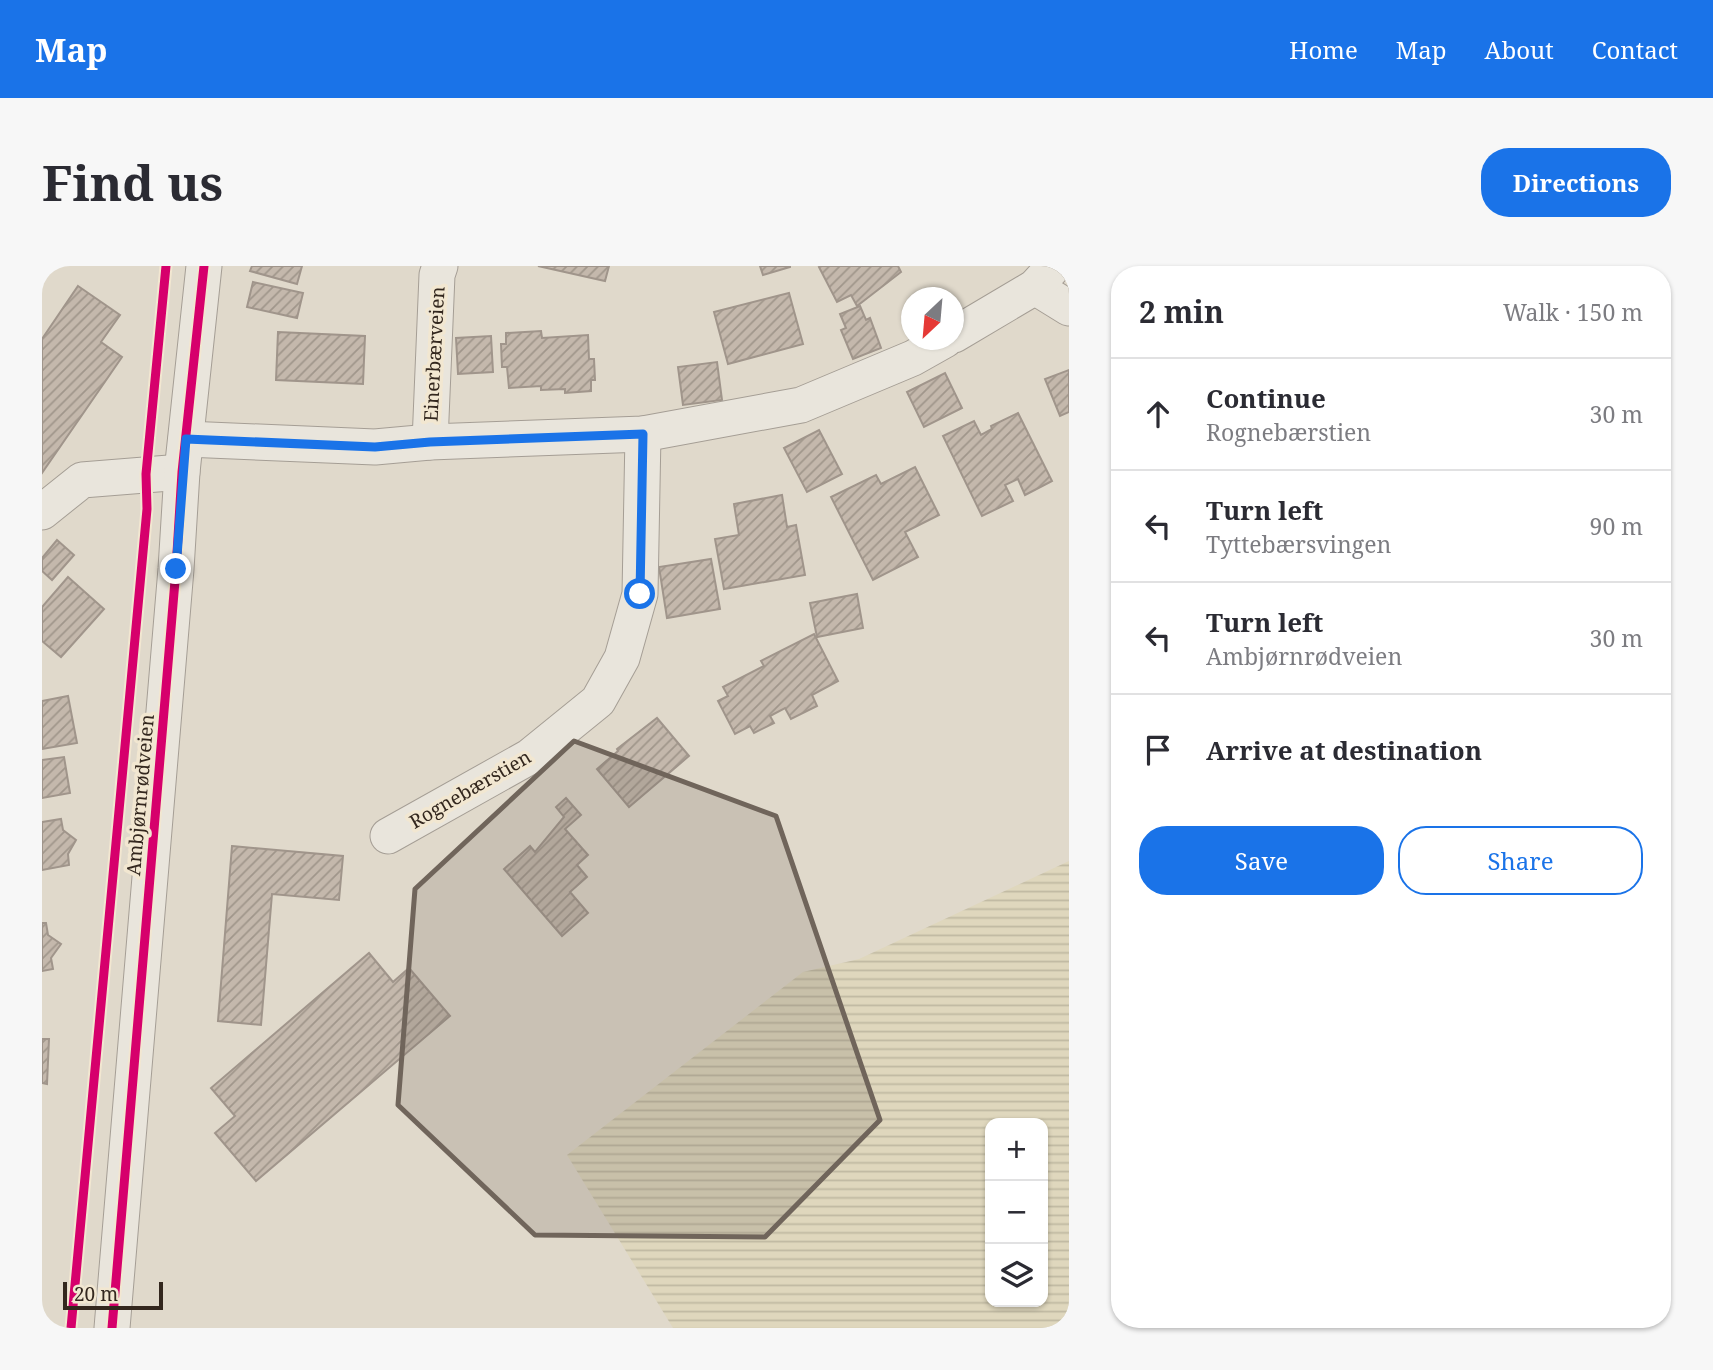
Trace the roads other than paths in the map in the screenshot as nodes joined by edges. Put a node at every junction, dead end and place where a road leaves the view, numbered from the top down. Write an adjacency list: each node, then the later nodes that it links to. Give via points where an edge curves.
1 (204, 266): 9 (street, Ambjørnrødveien)
2 (440, 266): 8 (street, Einerbærveien)
3 (1044, 277): 4 (street); 5 (street)
4 (1069, 308)
5 (964, 329)
6 (927, 350): 7 (street, via 801,405)
7 (643, 434): 8 (street); 11 (street, Rognebærstien, via 640,594 622,658 598,701 529,757)
8 (430, 442): 9 (street)
9 (184, 456): 10 (street, via 82,480); 12 (street, Ambjørnrødveien)
10 (42, 512)
11 (388, 836)
12 (112, 1328)

